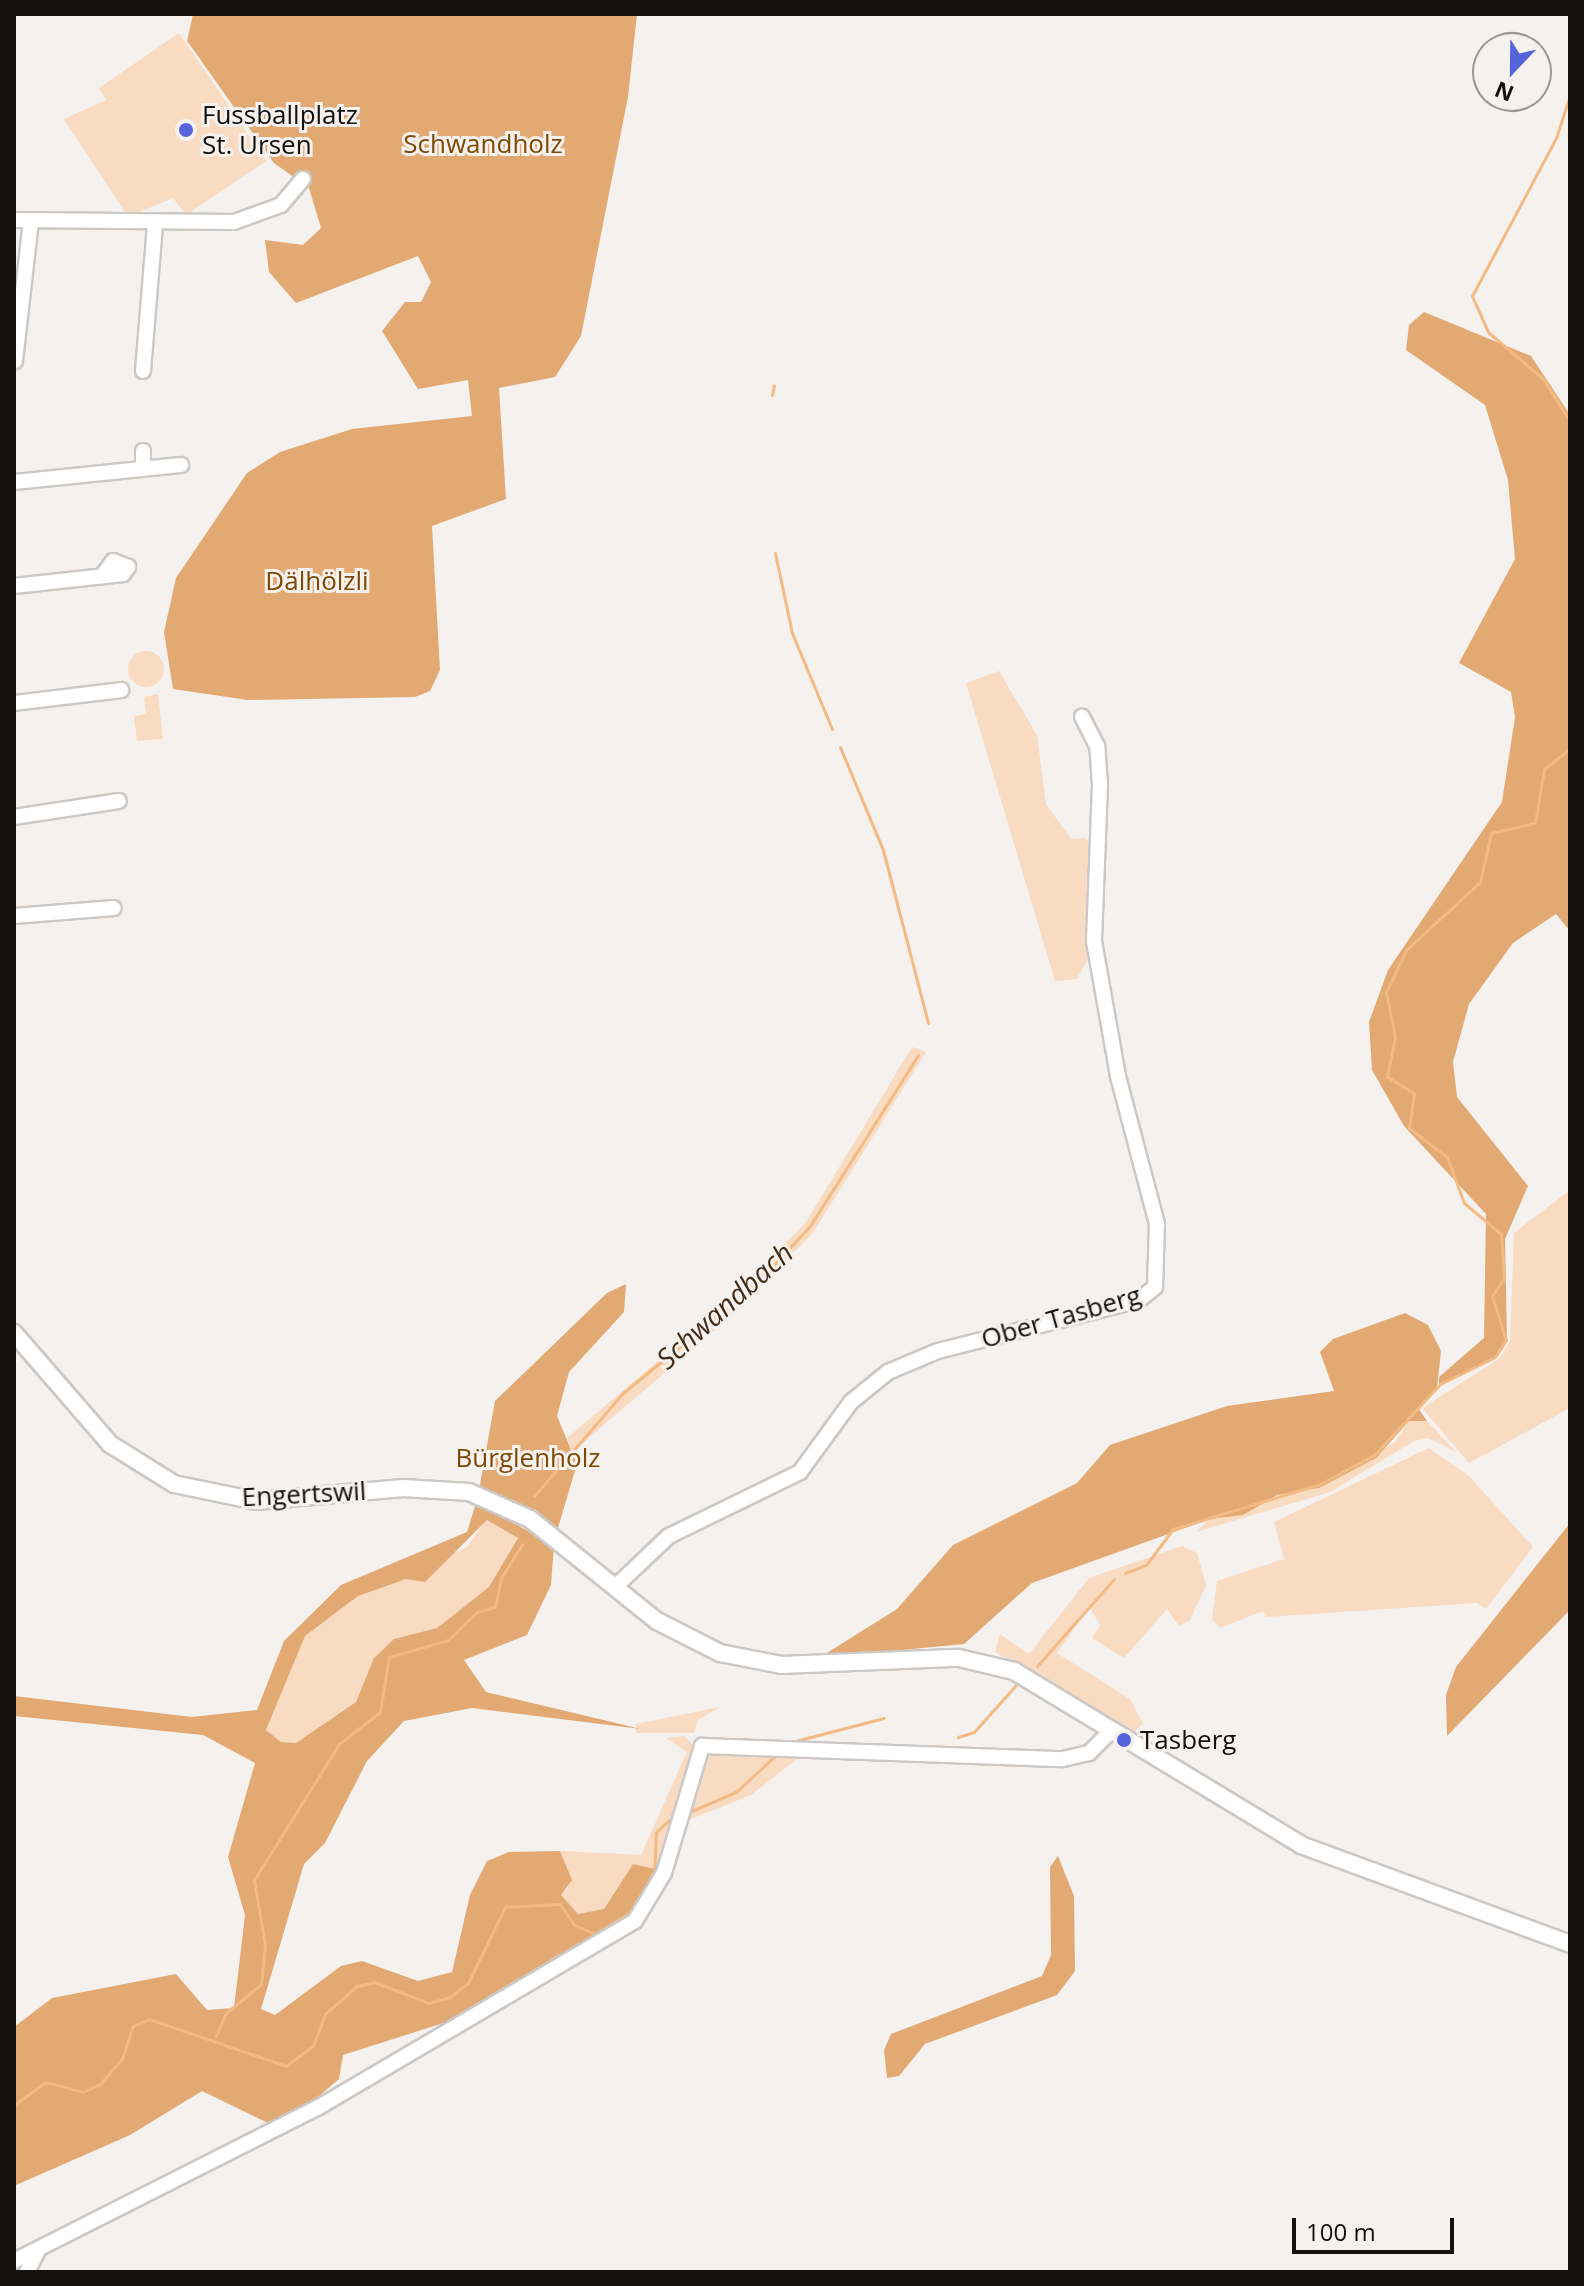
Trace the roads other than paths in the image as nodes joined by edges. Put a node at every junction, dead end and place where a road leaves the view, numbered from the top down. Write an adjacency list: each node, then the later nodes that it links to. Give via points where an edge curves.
1 (303, 179): 4 (street, via 287,201 243,220)
2 (14, 220): 3 (street)
3 (31, 221): 4 (street); 5 (street)
4 (155, 224): 6 (street)
5 (15, 361)
6 (143, 371)
7 (143, 451): 9 (street)
8 (181, 465): 9 (street)
9 (143, 469): 10 (street)
10 (14, 482)
11 (102, 576): 12 (street)
12 (14, 586)
13 (121, 690): 14 (street)
14 (14, 703)
15 (1082, 717): 21 (street, Ober Tasberg, via 1097,746 1100,781 1094,941 1118,1076 1155,1210 1155,1287 1139,1300 938,1351 888,1372 851,1402 790,1479 669,1536)
16 (119, 801): 17 (street)
17 (14, 817)
18 (114, 908): 19 (street)
19 (14, 916)
20 (14, 1333): 21 (main road, Engertswil, via 110,1444 174,1484 257,1501 441,1490 510,1508)
21 (615, 1587): 22 (main road, via 679,1634 733,1657 781,1665 979,1661 1038,1683)
22 (1112, 1730): 23 (main road, via 1301,1845); 24 (street, via 1089,1753 1063,1759 785,1750 699,1741 664,1873 635,1921 319,2107)
23 (1570, 1944)
24 (39, 2249): 25 (street); 26 (street)
25 (14, 2261)
26 (27, 2272)

